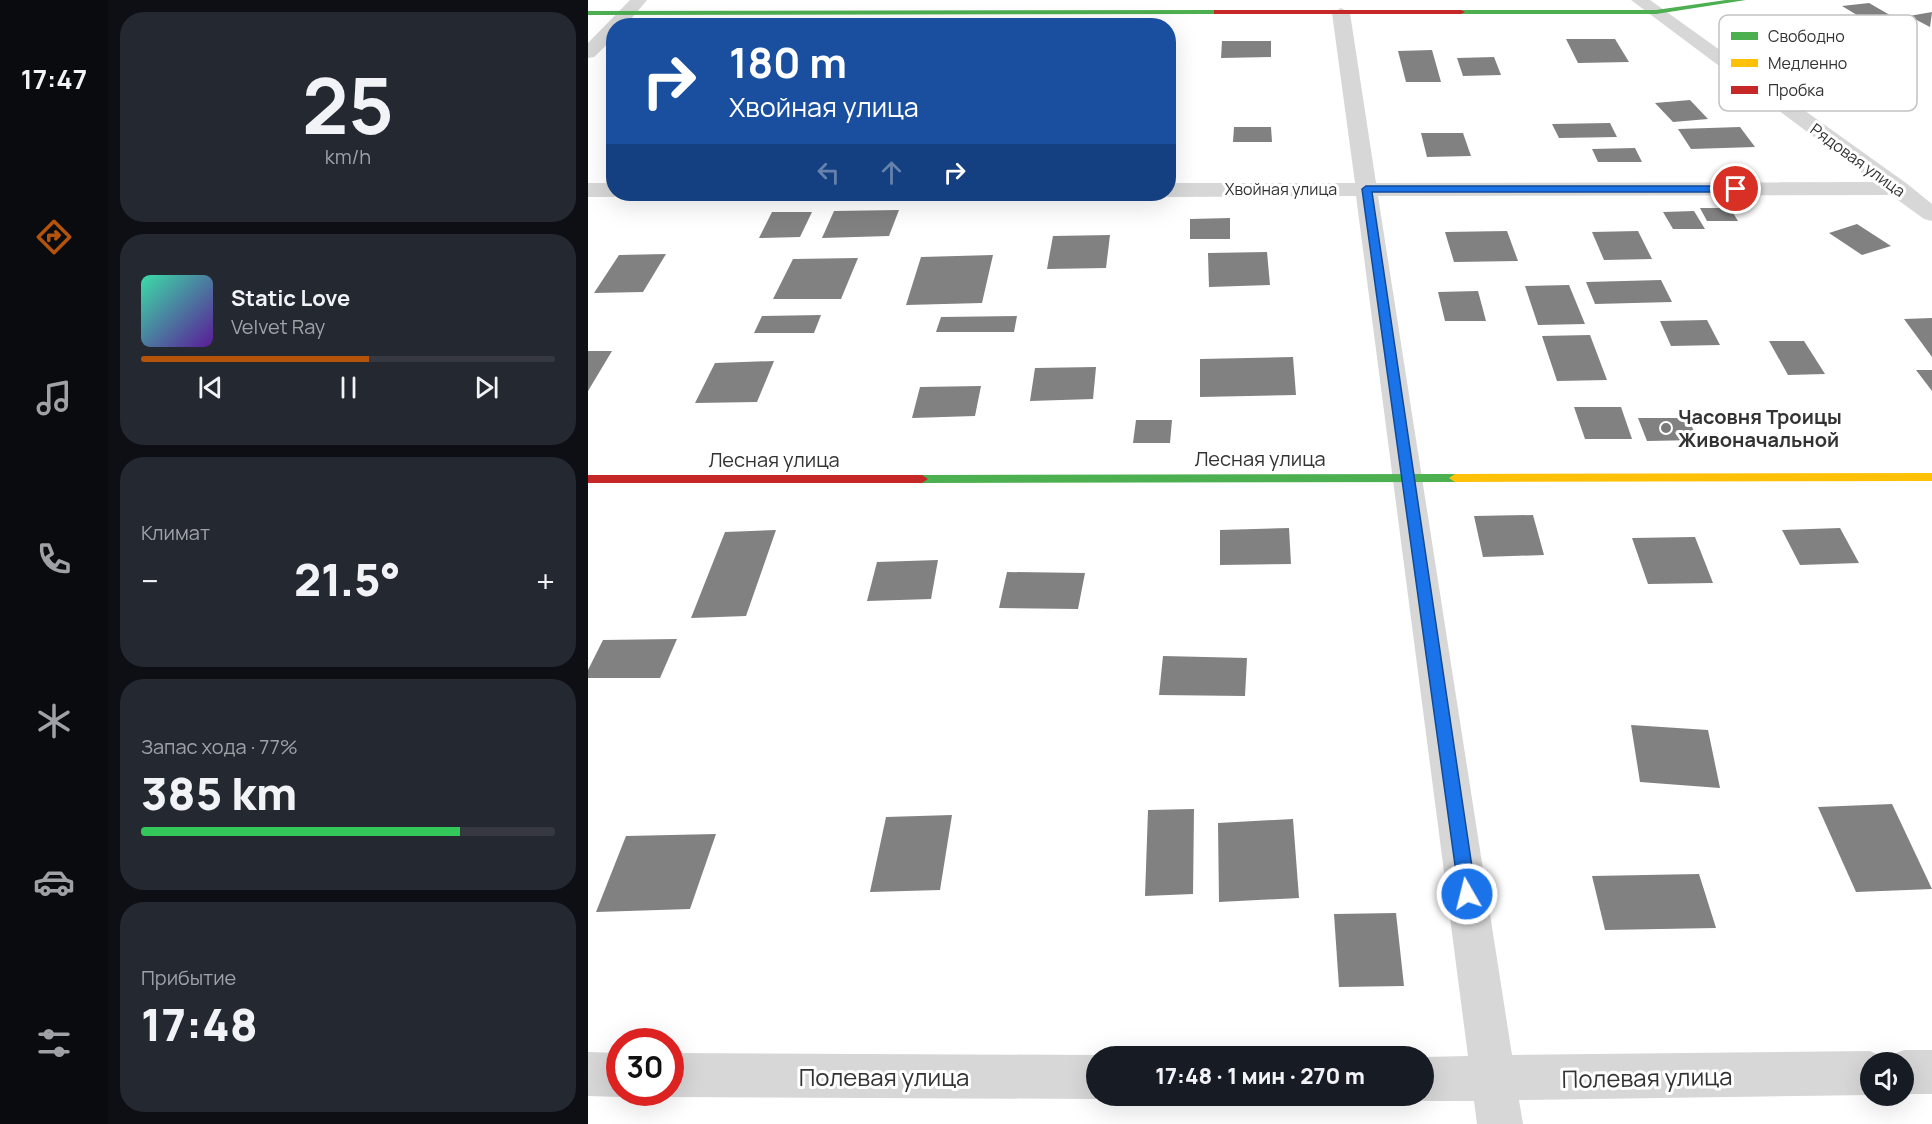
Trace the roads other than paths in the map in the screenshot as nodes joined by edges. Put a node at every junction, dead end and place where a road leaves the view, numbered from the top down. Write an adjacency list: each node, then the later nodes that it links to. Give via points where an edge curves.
1 (639, 0): 7 (street)
2 (1639, 0): 4 (street, Рядовая улица)
3 (1742, 0): 4 (street)
4 (1656, 12): 5 (street); 12 (street, Рядовая улица)
5 (1341, 13): 8 (street); 15 (street)
6 (588, 14): 9 (street)
7 (622, 18)
8 (939, 18)
9 (606, 19)
10 (606, 35): 11 (street)
11 (588, 54)
12 (1719, 58)
13 (1792, 111): 14 (street, Рядовая улица)
14 (1898, 188): 15 (street, Хвойная улица); 19 (street, Рядовая улица)
15 (1366, 189): 18 (street, Хвойная улица); 20 (street)
16 (588, 190): 17 (street)
17 (606, 190)
18 (1176, 190)
19 (1932, 214)
20 (1408, 477): 21 (street, Лесная улица); 22 (street, Лесная улица); 31 (street)
21 (1932, 477)
22 (588, 478)
23 (1914, 1072): 24 (street)
24 (1932, 1072)
25 (1860, 1073): 31 (street, Полевая улица)
26 (588, 1074): 27 (street)
27 (606, 1075)
28 (684, 1075): 29 (street, Полевая улица)
29 (1086, 1077)
30 (1434, 1079): 31 (street, Полевая улица)
31 (1494, 1079): 32 (street)
32 (1500, 1124)

